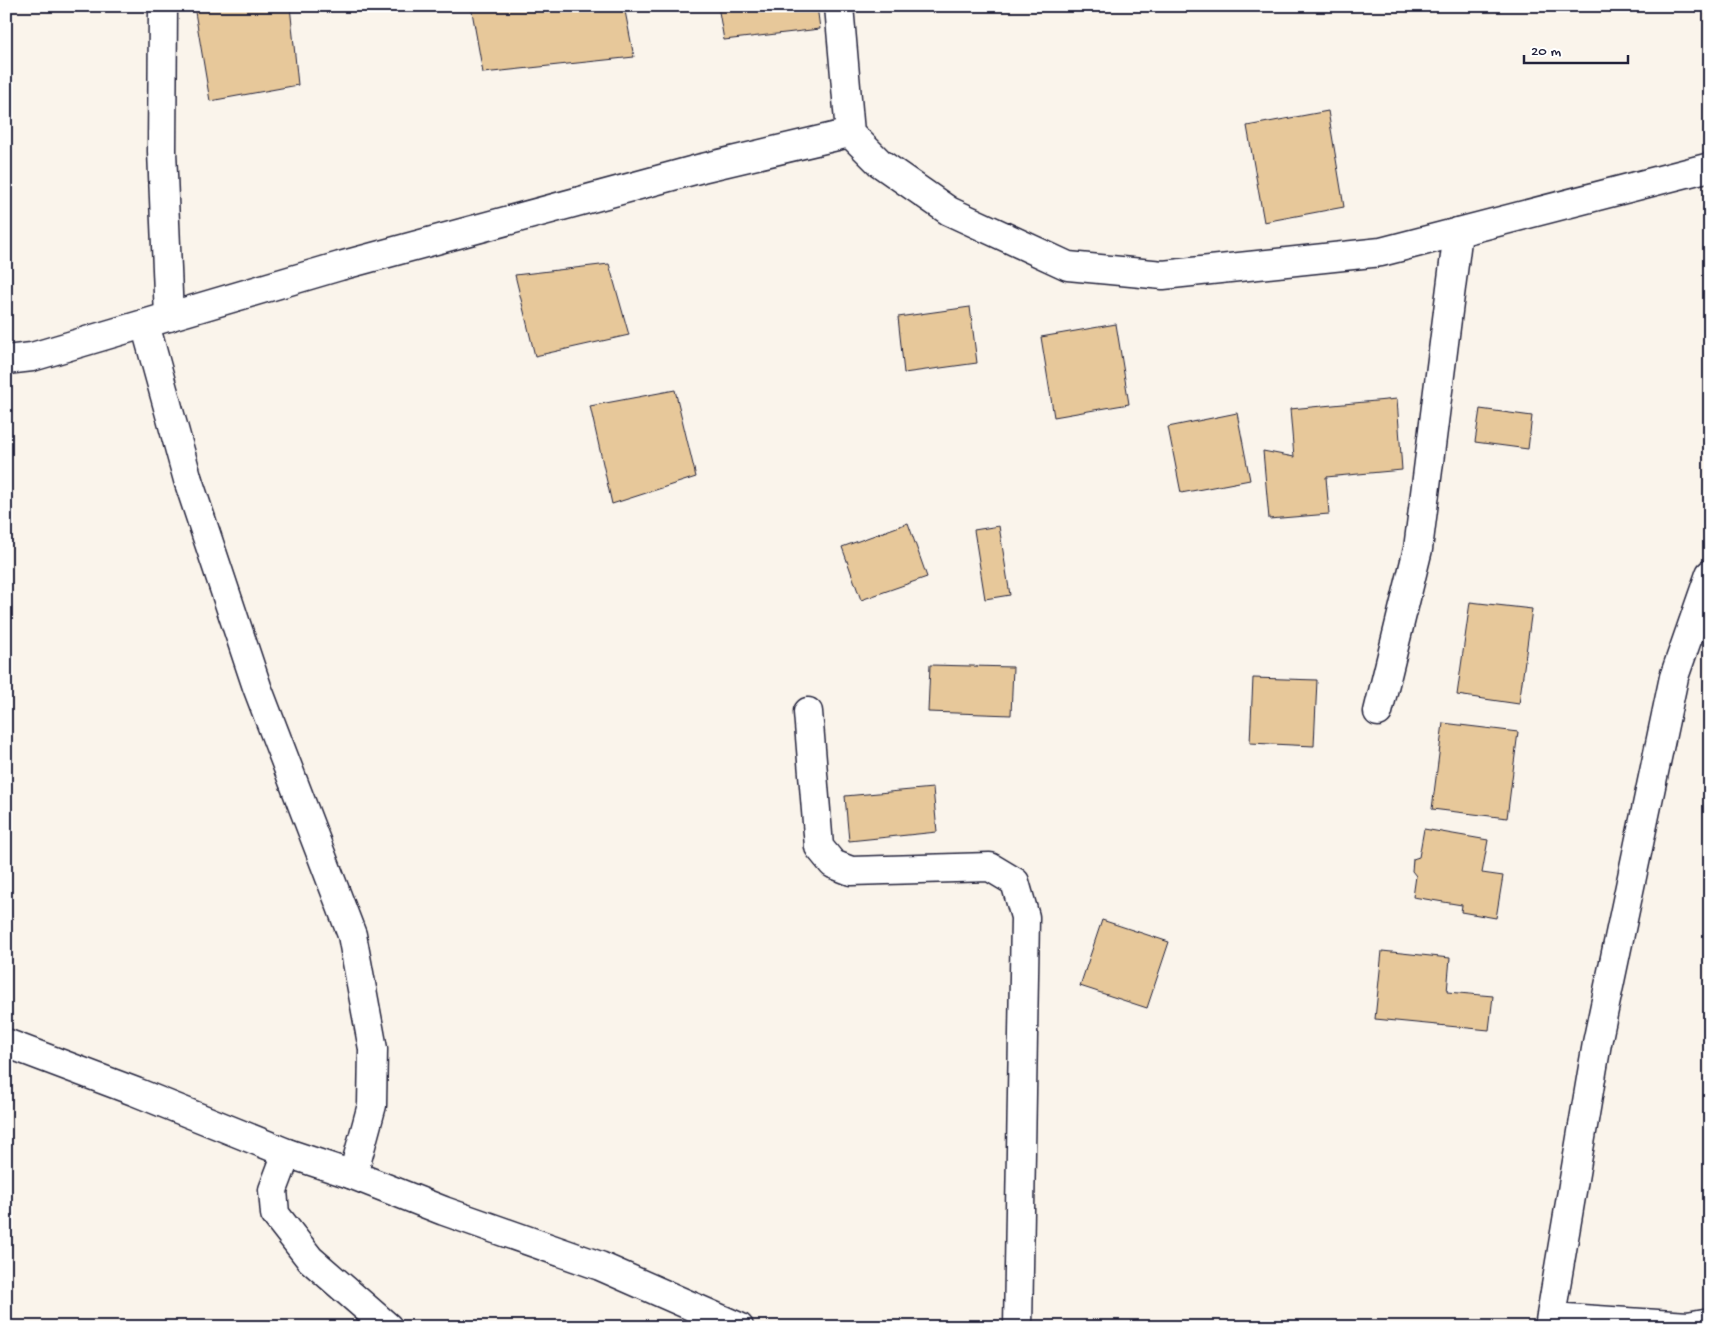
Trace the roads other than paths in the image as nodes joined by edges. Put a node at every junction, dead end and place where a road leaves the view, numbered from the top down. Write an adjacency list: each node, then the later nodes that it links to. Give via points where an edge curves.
1 (163, 6): 6 (street)
2 (839, 6): 3 (street)
3 (850, 133): 5 (street, via 880,163 948,211 1068,266 1163,275 1381,252); 6 (street, via 702,168 340,266)
4 (1710, 167): 5 (street)
5 (1458, 232): 10 (street, via 1418,549)
6 (157, 320): 7 (street, via 32,357); 13 (street, via 188,480 257,687 352,935 373,1048 372,1105)
7 (6, 360)
8 (1710, 574): 14 (street, via 1674,677 1597,1043)
9 (808, 712): 18 (street, via 819,847 833,864 851,871 990,866 1015,882 1025,917)
10 (1378, 712)
11 (6, 1043): 12 (street)
12 (287, 1154): 13 (street); 16 (street, via 273,1190 275,1214 310,1259)
13 (352, 1175): 17 (street, via 600,1266)
14 (1550, 1322): 15 (street, via 1688,1326)
15 (1710, 1322)
16 (388, 1327)
17 (739, 1327)
18 (1018, 1327)

